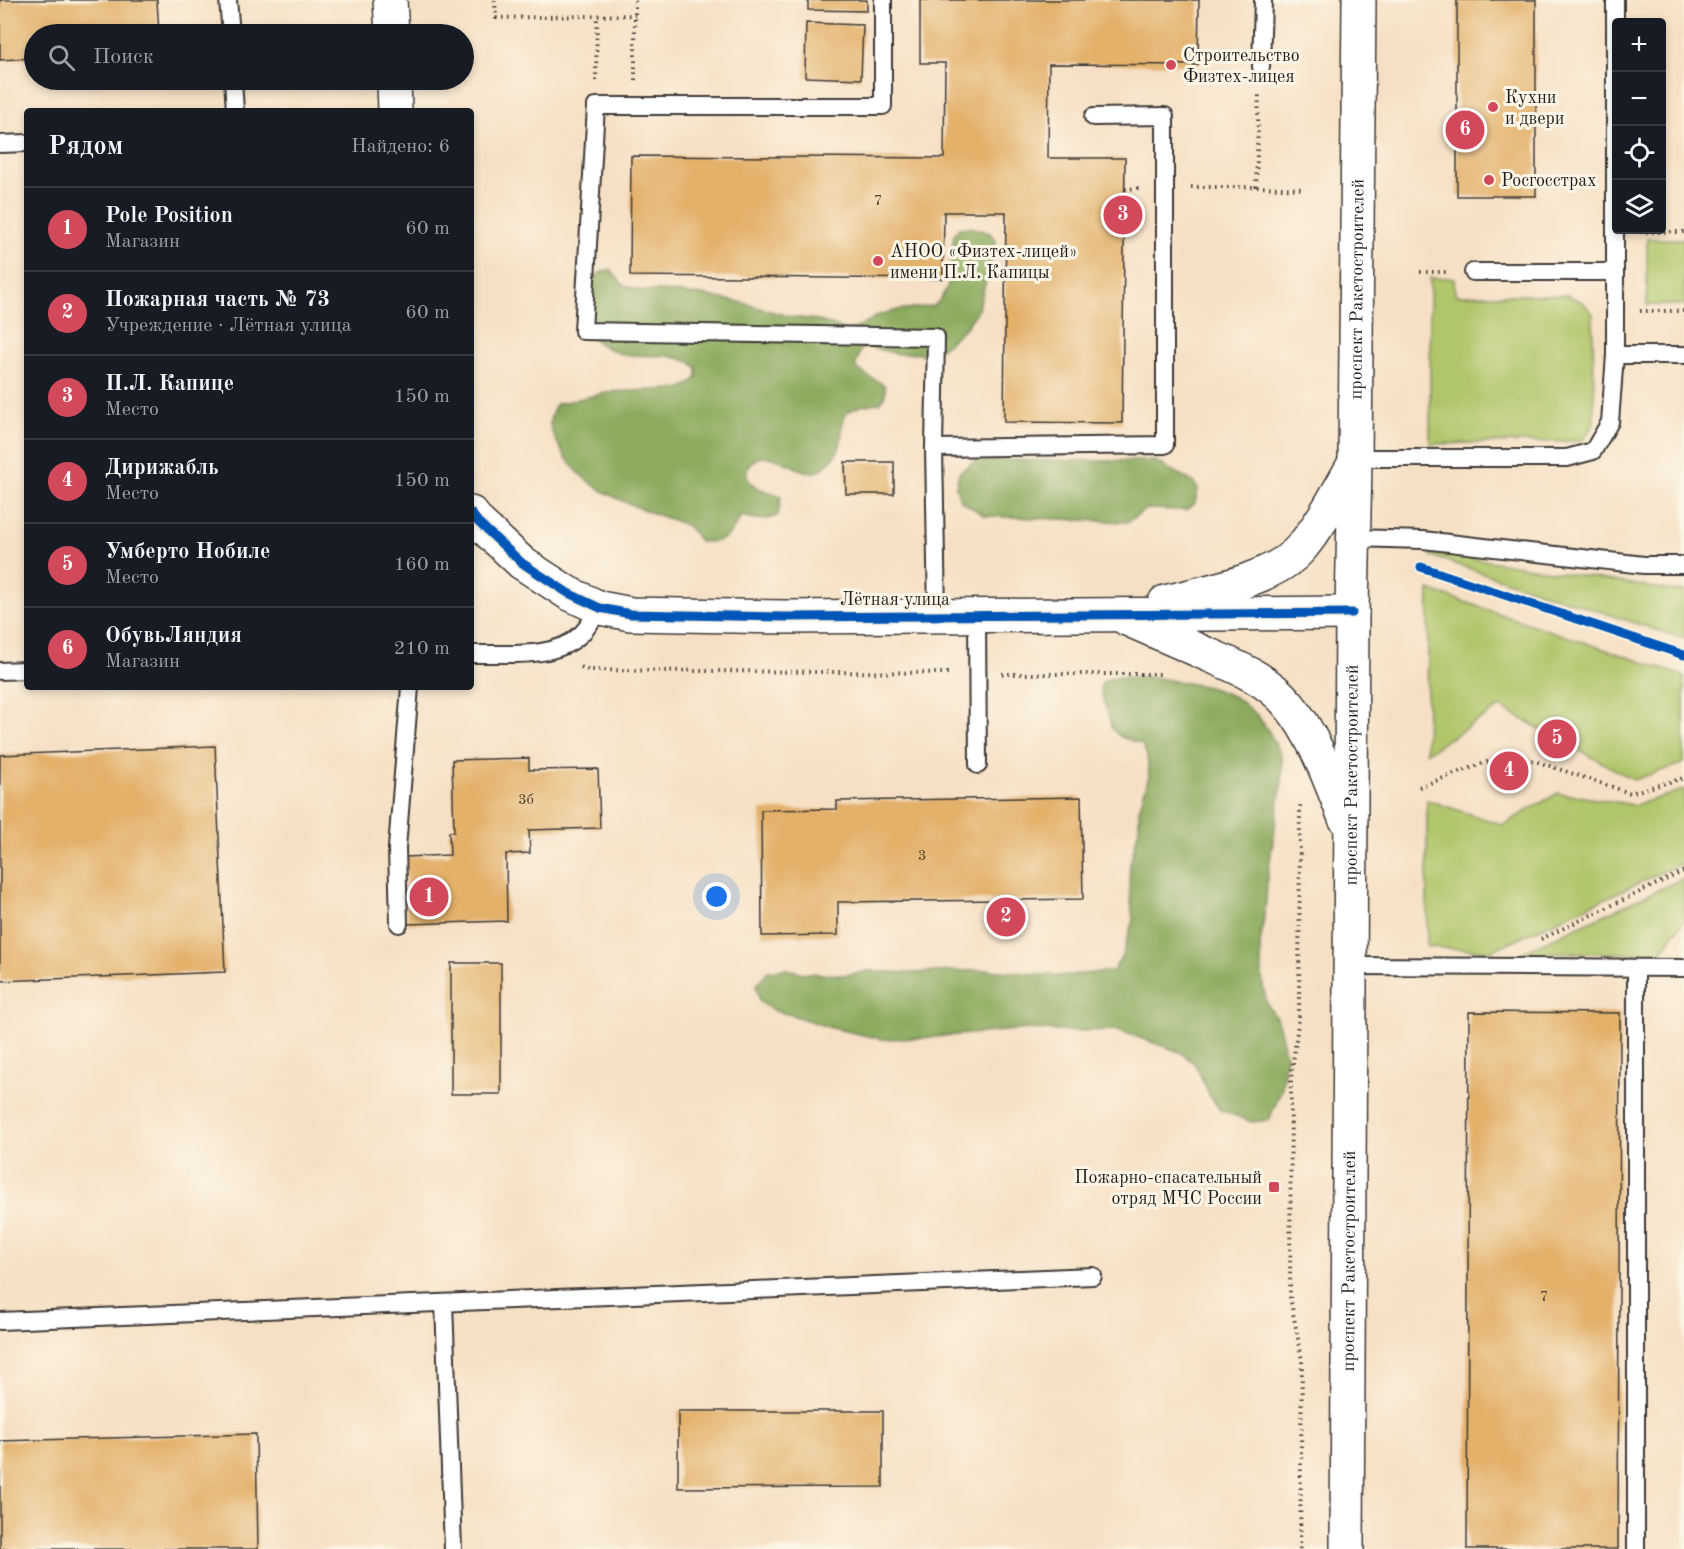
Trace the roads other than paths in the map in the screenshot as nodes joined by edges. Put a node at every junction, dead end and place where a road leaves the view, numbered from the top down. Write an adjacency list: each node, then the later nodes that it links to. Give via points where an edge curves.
1 (228, 0): 7 (lane)
2 (390, 0): 8 (street)
3 (883, 0): 21 (lane, via 883,106 596,106 583,331 936,337)
4 (1263, 0): 9 (lane)
5 (1359, 0): 22 (street, проспект Ракетостроителей)
6 (1615, 0): 18 (lane)
7 (230, 24)
8 (391, 24)
9 (1260, 67)
10 (234, 90): 12 (lane)
11 (394, 90): 13 (street)
12 (235, 108)
13 (395, 108)
14 (1093, 117): 21 (lane, via 1165,116 1165,445)
15 (24, 143): 16 (lane)
16 (0, 144)
17 (1473, 272): 18 (lane)
18 (1616, 272): 19 (lane)
19 (1615, 355): 20 (lane); 22 (lane, via 1610,422 1593,451 1567,458)
20 (1684, 355)
21 (934, 448): 30 (lane)
22 (1355, 460): 24 (street, проспект Ракетостроителей); 29 (street, via 1325,515 1300,550 1275,568 1239,583)
23 (474, 517): 26 (street, Лётная улица, via 522,563)
24 (1354, 538): 25 (lane, via 1423,540 1644,565); 27 (street, проспект Ракетостроителей)
25 (1684, 565)
26 (600, 608): 30 (street, Лётная улица, via 630,614); 31 (lane, via 581,634 564,647 544,652)
27 (1352, 613): 29 (street, Лётная улица); 36 (street, проспект Ракетостроителей)
28 (977, 615): 29 (street, Лётная улица); 30 (street, Лётная улица); 35 (lane)
29 (1117, 615): 36 (street, via 1238,668 1286,701 1299,717 1326,769)
30 (937, 616)
31 (474, 654)
32 (24, 670): 33 (lane)
33 (0, 671)
34 (410, 690): 37 (lane, via 397,848)
35 (978, 765)
36 (1351, 835): 38 (street, проспект Ракетостроителей)
37 (399, 924)
38 (1350, 966): 40 (lane); 45 (street, проспект Ракетостроителей)
39 (1684, 968): 40 (lane)
40 (1636, 969): 46 (lane, via 1628,1043)
41 (1093, 1276): 42 (lane)
42 (444, 1303): 43 (lane); 44 (lane)
43 (0, 1321)
44 (453, 1549)
45 (1347, 1549)
46 (1636, 1549)

